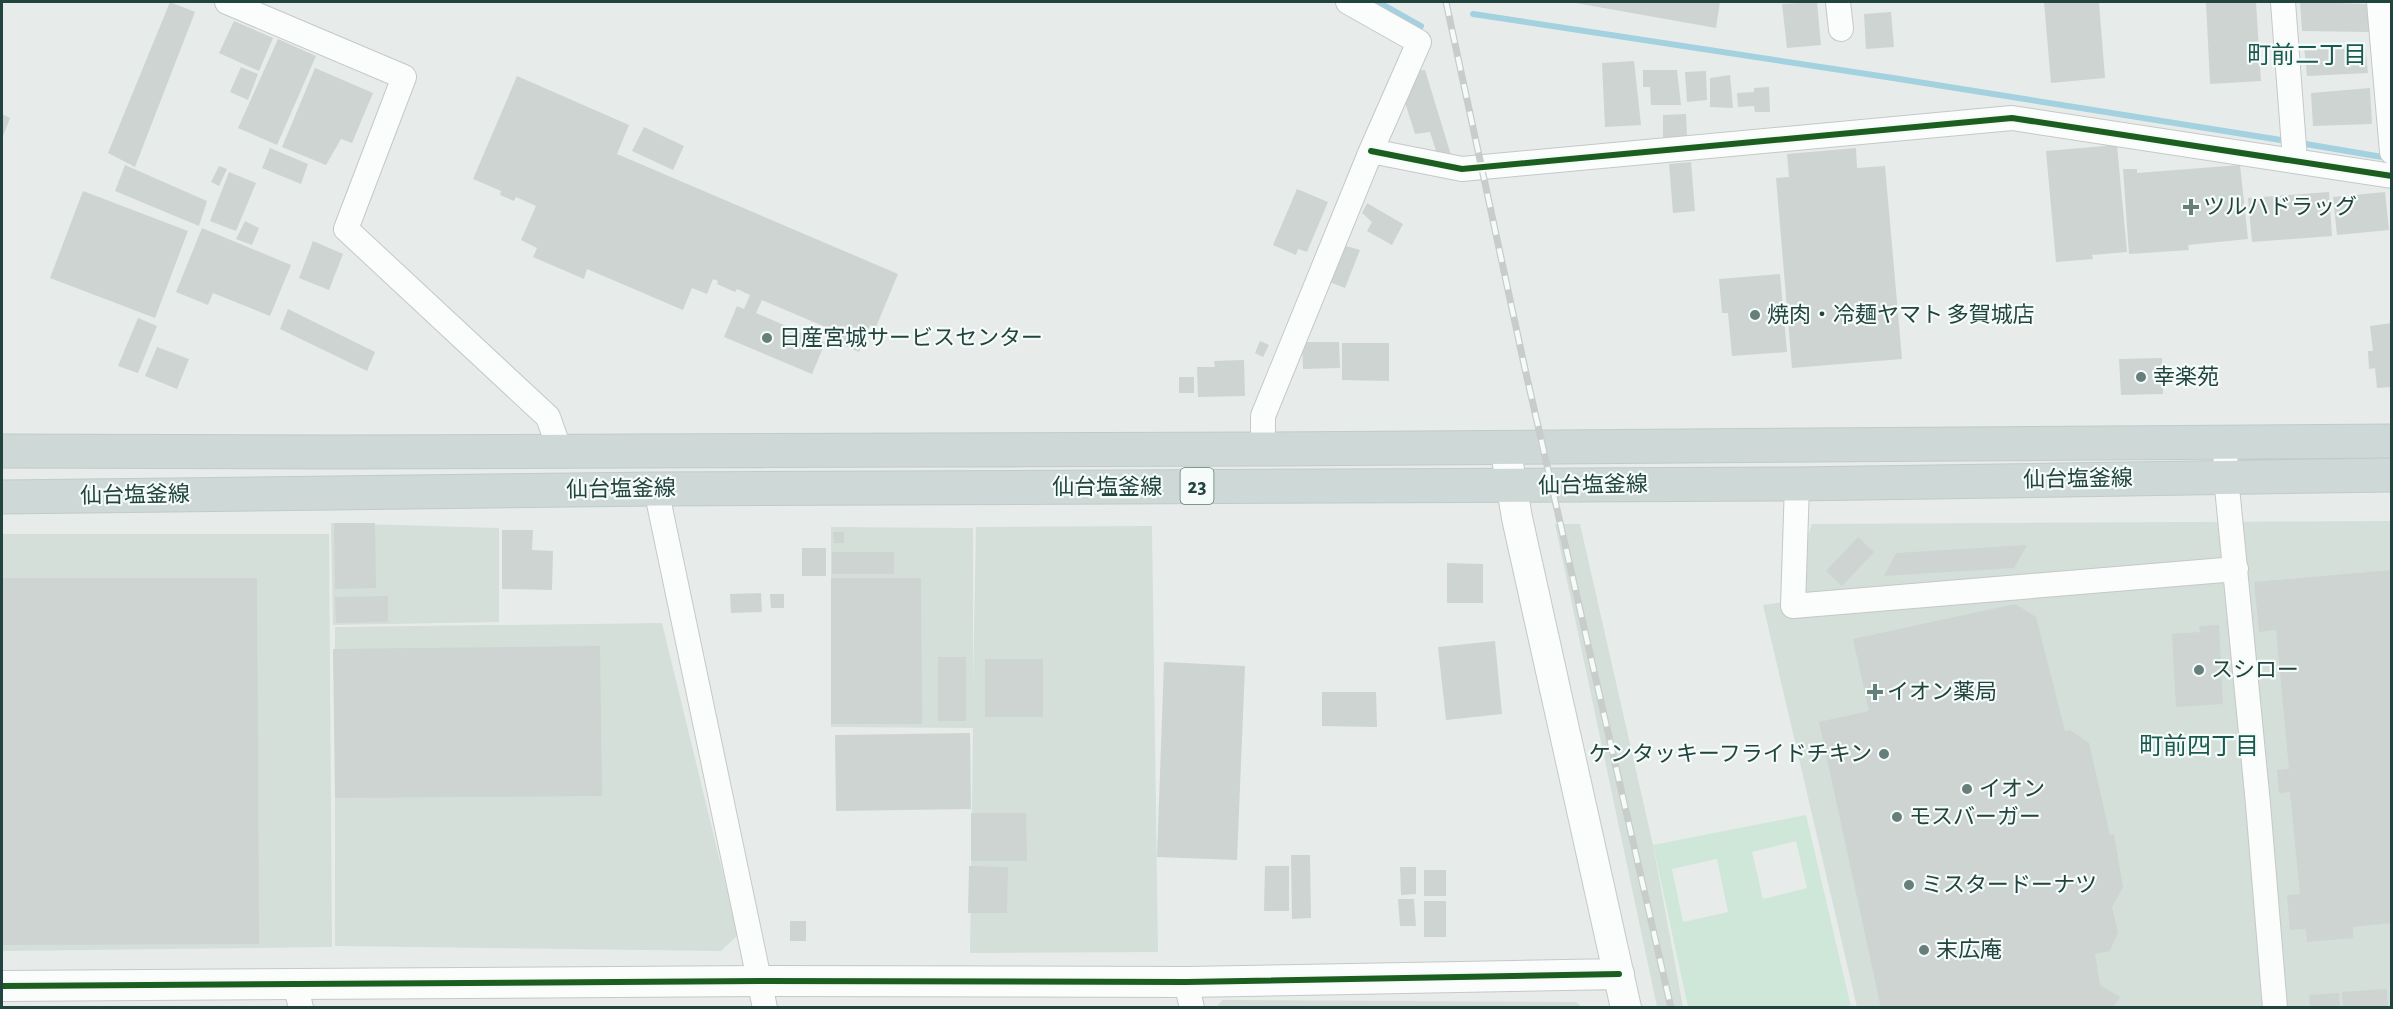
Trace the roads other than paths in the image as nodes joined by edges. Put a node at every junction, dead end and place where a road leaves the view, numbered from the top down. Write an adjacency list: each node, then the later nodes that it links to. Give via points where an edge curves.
1 (227, 2): 17 (street, via 404,77 346,229 548,417)
2 (1348, 2): 10 (street, via 1419,42)
3 (1838, 2): 6 (street)
4 (2283, 2): 8 (street)
5 (2379, 2): 7 (street)
6 (1841, 29)
7 (2389, 91): 9 (street)
8 (2294, 147): 10 (street, via 2012,118 1462,169); 11 (street)
9 (2391, 148)
10 (1371, 151): 15 (street, via 1263,416)
11 (2391, 176)
12 (2225, 441): 13 (main road, 仙台塩釜線 / 23); 14 (main road, 仙台塩釜線 / 23); 19 (street)
13 (2391, 441)
14 (1505, 446): 15 (main road, 仙台塩釜線 / 23); 21 (street)
15 (1263, 448): 17 (main road, 仙台塩釜線 / 23)
16 (2, 451): 17 (main road, 仙台塩釜線 / 23)
17 (560, 451)
18 (2391, 475): 19 (main road, 仙台塩釜線 / 23)
19 (2226, 477): 20 (main road, 仙台塩釜線 / 23); 24 (street)
20 (1797, 484): 21 (main road, 仙台塩釜線 / 23); 24 (street, via 1793,606)
21 (1511, 486): 22 (main road, 仙台塩釜線 / 23); 25 (street)
22 (656, 489): 23 (main road, 仙台塩釜線 / 23); 27 (street)
23 (2, 497)
24 (2236, 569): 31 (street)
25 (1619, 974): 29 (street); 30 (street)
26 (2, 986): 28 (street)
27 (763, 994): 28 (street); 29 (street)
28 (298, 995)
29 (1189, 995)
30 (1626, 1008)
31 (2275, 1008)

